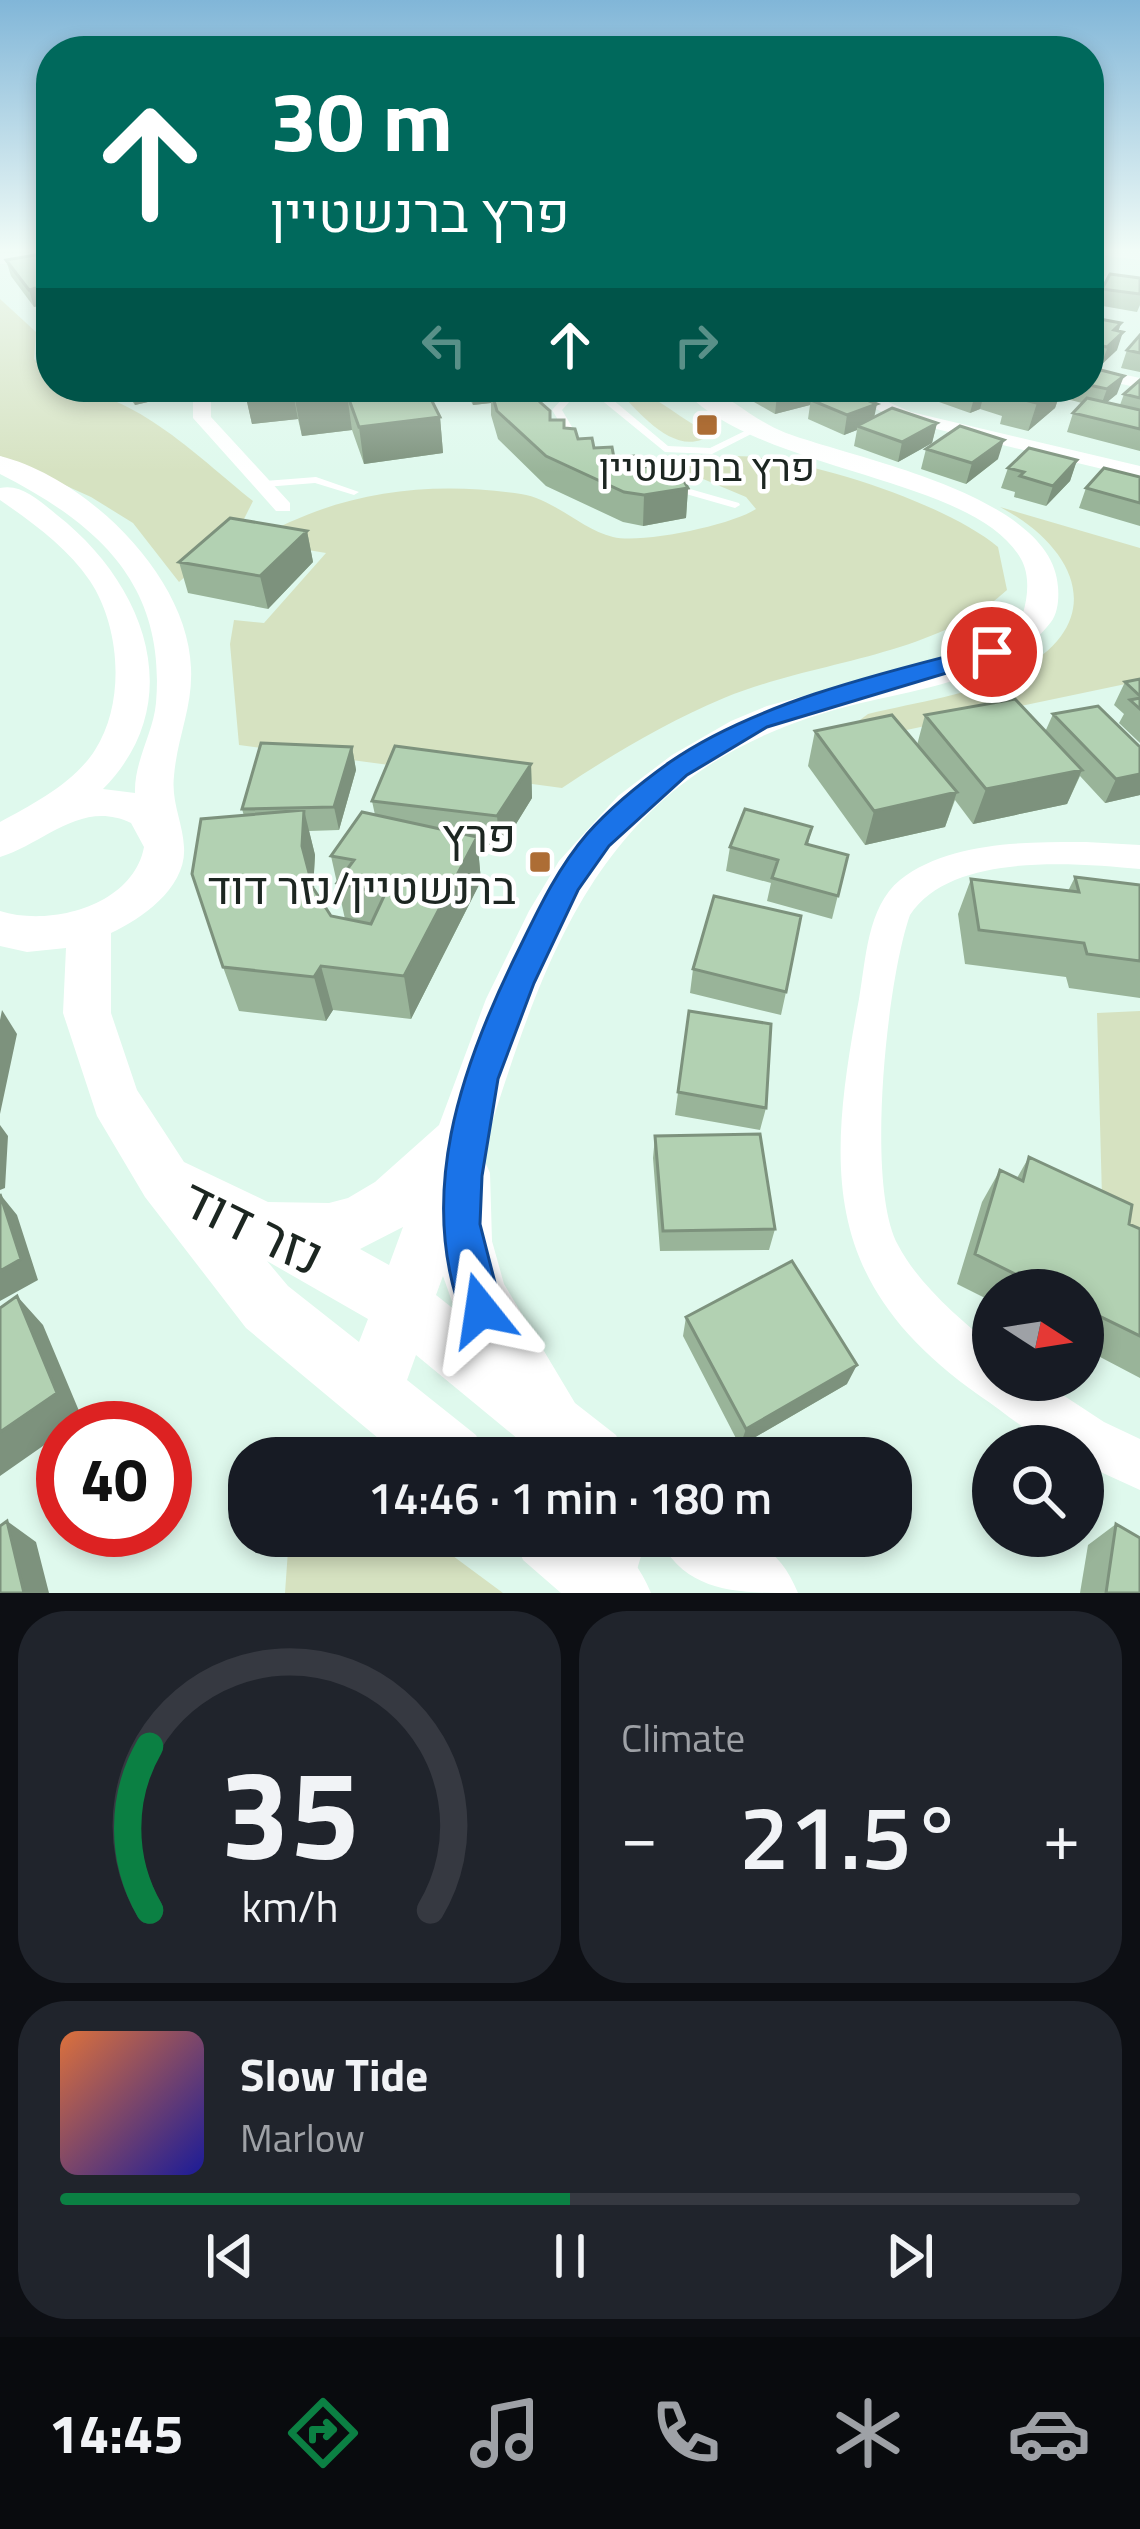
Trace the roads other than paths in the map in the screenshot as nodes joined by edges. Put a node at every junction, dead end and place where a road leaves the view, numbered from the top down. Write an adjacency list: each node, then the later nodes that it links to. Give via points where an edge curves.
1 (1104, 375): 2 (street)
2 (1140, 383)
3 (202, 402): 14 (street, via 202,418)
4 (565, 402): 10 (lane, via 557,410)
5 (609, 402): 9 (lane, via 665,449 712,452)
6 (680, 402): 9 (street)
7 (711, 402): 9 (street)
8 (873, 402): 12 (street)
9 (751, 434): 25 (street, via 976,510 1019,537 1043,577 1038,617 992,652 758,722 637,803 566,885)
10 (587, 453)
11 (0, 464): 20 (street, via 77,508 156,586 177,657 173,712 154,780)
12 (1140, 472)
13 (657, 482): 17 (lane)
14 (265, 484): 16 (lane, via 316,480); 18 (street)
15 (0, 488): 19 (street, via 70,540 118,595 132,634 127,715 112,753)
16 (354, 492)
17 (735, 505)
18 (283, 508)
19 (50, 812): 20 (street, via 111,803); 21 (street)
20 (158, 826): 23 (street, via 160,867 146,888)
21 (0, 842)
22 (1140, 857): 29 (street, via 965,865 910,890 891,918 859,1137 862,1192 879,1255)
23 (89, 926): 24 (street, via 40,936); 26 (street, via 87,1013 116,1100)
24 (0, 928)
25 (472, 1104): 27 (street, via 412,1190 343,1230 301,1233); 28 (street); 34 (street, via 461,1224 468,1268 481,1310)
26 (164, 1179): 27 (street, נזר דוד); 30 (street, נזר דוד, via 267,1307)
27 (237, 1216): 28 (street, נזר דוד)
28 (403, 1307): 30 (street); 33 (street, נזר דוד)
29 (972, 1357)
30 (371, 1390): 32 (street, נזר דוד)
31 (1029, 1401): 35 (street)
32 (428, 1437)
33 (567, 1437)
34 (573, 1437)
35 (1140, 1465)
36 (581, 1557): 38 (street)
37 (718, 1557): 39 (street)
38 (611, 1576)
39 (763, 1593)

